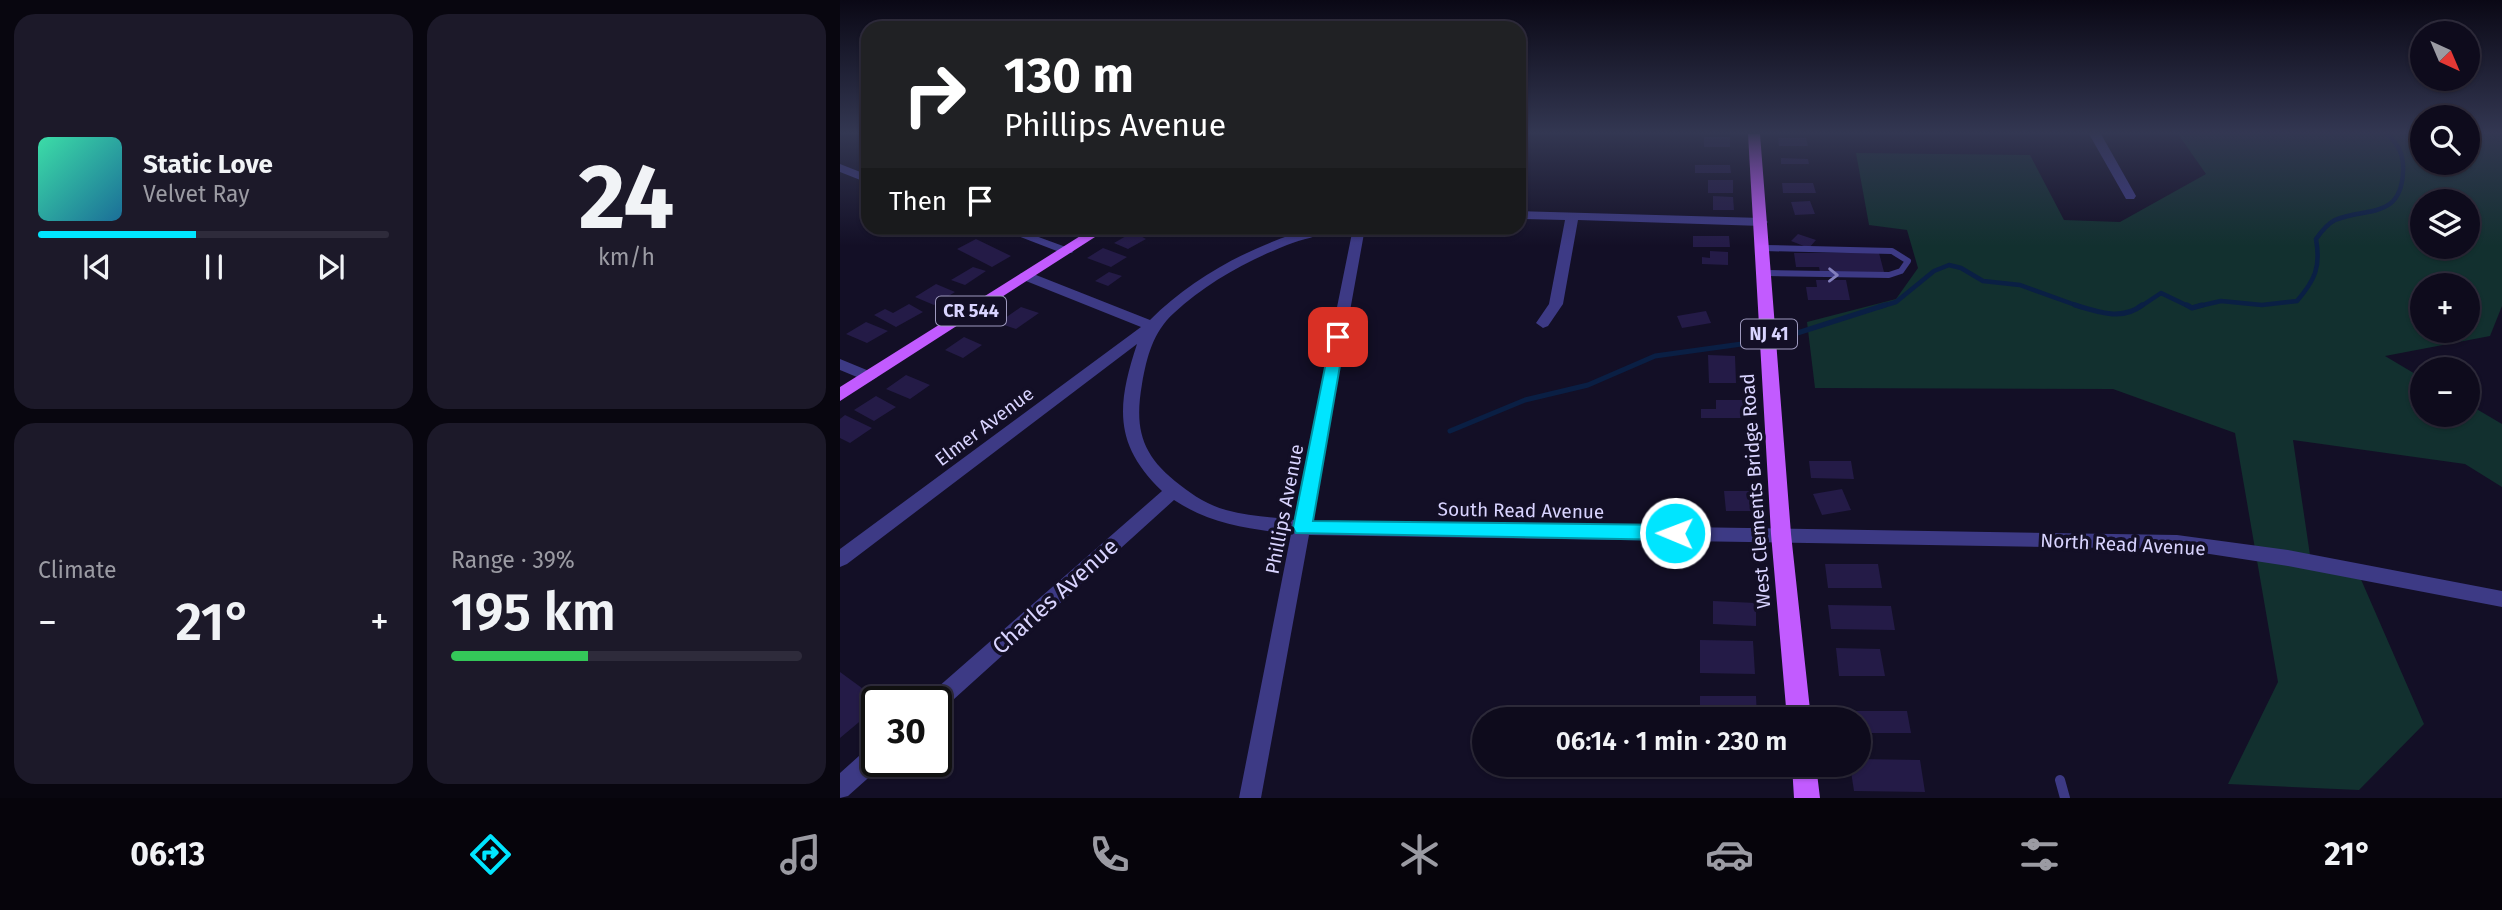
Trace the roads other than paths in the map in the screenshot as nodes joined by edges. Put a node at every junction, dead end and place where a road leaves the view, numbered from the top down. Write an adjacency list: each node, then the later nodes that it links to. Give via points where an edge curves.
1 (1757, 171): 6 (main road, West Clements Bridge Road / NJ 41)
2 (2116, 171): 3 (street)
3 (2130, 196)
4 (1526, 215): 5 (street)
5 (1572, 217): 6 (street); 15 (street, via 1556,304)
6 (1762, 222): 11 (main road, West Clements Bridge Road / NJ 41)
7 (1023, 235): 12 (street)
8 (1091, 235): 12 (main road, CR 544)
9 (1308, 235): 16 (street, Elmer Avenue, via 1235,264)
10 (1358, 235): 21 (street, Phillips Avenue)
11 (1764, 248): 13 (main road, West Clements Bridge Road / NJ 41); 13 (lane, one-way to 11, via 1889,275 1901,271 1908,261 1892,251)
12 (1067, 250): 14 (main road, CR 544)
13 (1765, 273): 22 (main road, West Clements Bridge Road / NJ 41)
14 (1026, 276): 16 (street); 18 (main road, CR 544)
15 (1543, 323)
16 (1152, 326): 20 (street, South Read Avenue, via 1134,384 1131,429 1140,454); 23 (street, Elmer Avenue)
17 (840, 364): 18 (street)
18 (869, 377): 19 (main road, CR 544)
19 (840, 395)
20 (1174, 489): 21 (street, South Read Avenue, via 1203,509 1245,521); 25 (street, Charles Avenue)
21 (1302, 528): 22 (street, South Read Avenue); 31 (street, Phillips Avenue)
22 (1781, 534): 24 (street, North Read Avenue, via 2177,542); 26 (main road, West Clements Bridge Road / NJ 41)
23 (840, 559)
24 (2502, 599)
25 (952, 688)
26 (1799, 707)
27 (861, 769): 30 (street)
28 (1805, 777): 32 (main road)
29 (2060, 780): 33 (lane)
30 (840, 788)
31 (1250, 798)
32 (1807, 798)
33 (2065, 798)

